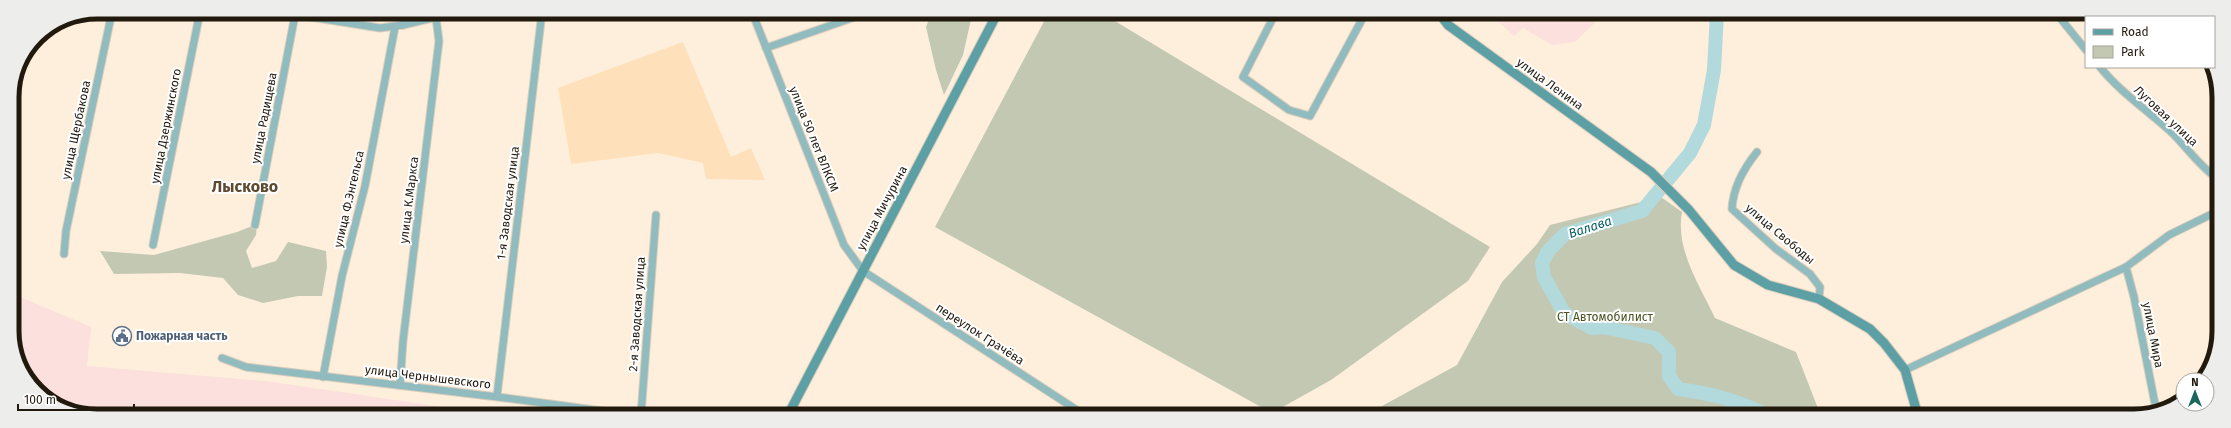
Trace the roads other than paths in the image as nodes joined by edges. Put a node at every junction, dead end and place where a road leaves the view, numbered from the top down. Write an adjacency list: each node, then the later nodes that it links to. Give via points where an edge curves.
1 (111, 19): 27 (street, улица Щербакова, via 66,231)
2 (199, 19): 26 (street, улица Дзержинского)
3 (298, 19): 25 (street, улица Радищева)
4 (326, 19): 17 (street, via 369,27)
5 (403, 19): 16 (street)
6 (431, 19): 16 (street)
7 (436, 19): 34 (street, улица К.Маркса, via 439,41)
8 (541, 19): 35 (street, 1-я Заводская улица)
9 (755, 19): 18 (street, улица 50 лет ВЛКСМ)
10 (848, 19): 18 (street)
11 (994, 19): 29 (main road, улица Мичурина)
12 (1272, 19): 13 (street, via 1243,77 1289,110 1310,116)
13 (1362, 19)
14 (1443, 19): 30 (main road, улица Ленина, via 1448,25 1651,172 1689,210 1734,265 1768,285)
15 (2061, 19): 19 (street)
16 (403, 25): 17 (street)
17 (395, 27): 33 (street, улица Ф.Энгельса, via 365,186 342,276)
18 (766, 48): 29 (street, улица 50 лет ВЛКСМ, via 844,245)
19 (2085, 49)
20 (2101, 68): 22 (street, Луговая улица, via 2171,132)
21 (1757, 152): 30 (street, улица Свободы, via 1744,170 1732,197 1732,209 1776,249 1810,274 1820,287)
22 (2212, 175)
23 (2212, 214): 28 (street, via 2169,235)
24 (656, 215): 38 (street, 2-я Заводская улица)
25 (255, 225)
26 (153, 245)
27 (64, 254)
28 (2126, 267): 32 (street); 36 (street, улица Мира)
29 (863, 271): 39 (main road, улица Мичурина); 40 (street, переулок Грачёва)
30 (1819, 299): 32 (main road, via 1870,329)
31 (222, 358): 33 (street, улица Чернышевского, via 246,367)
32 (1905, 370): 41 (main road)
33 (323, 377): 34 (street, улица Чернышевского)
34 (400, 385): 35 (street, улица Чернышевского)
35 (497, 396): 37 (street, улица Чернышевского)
36 (2155, 406)
37 (589, 409)
38 (641, 409)
39 (791, 409)
40 (1075, 409)
41 (1916, 409)

